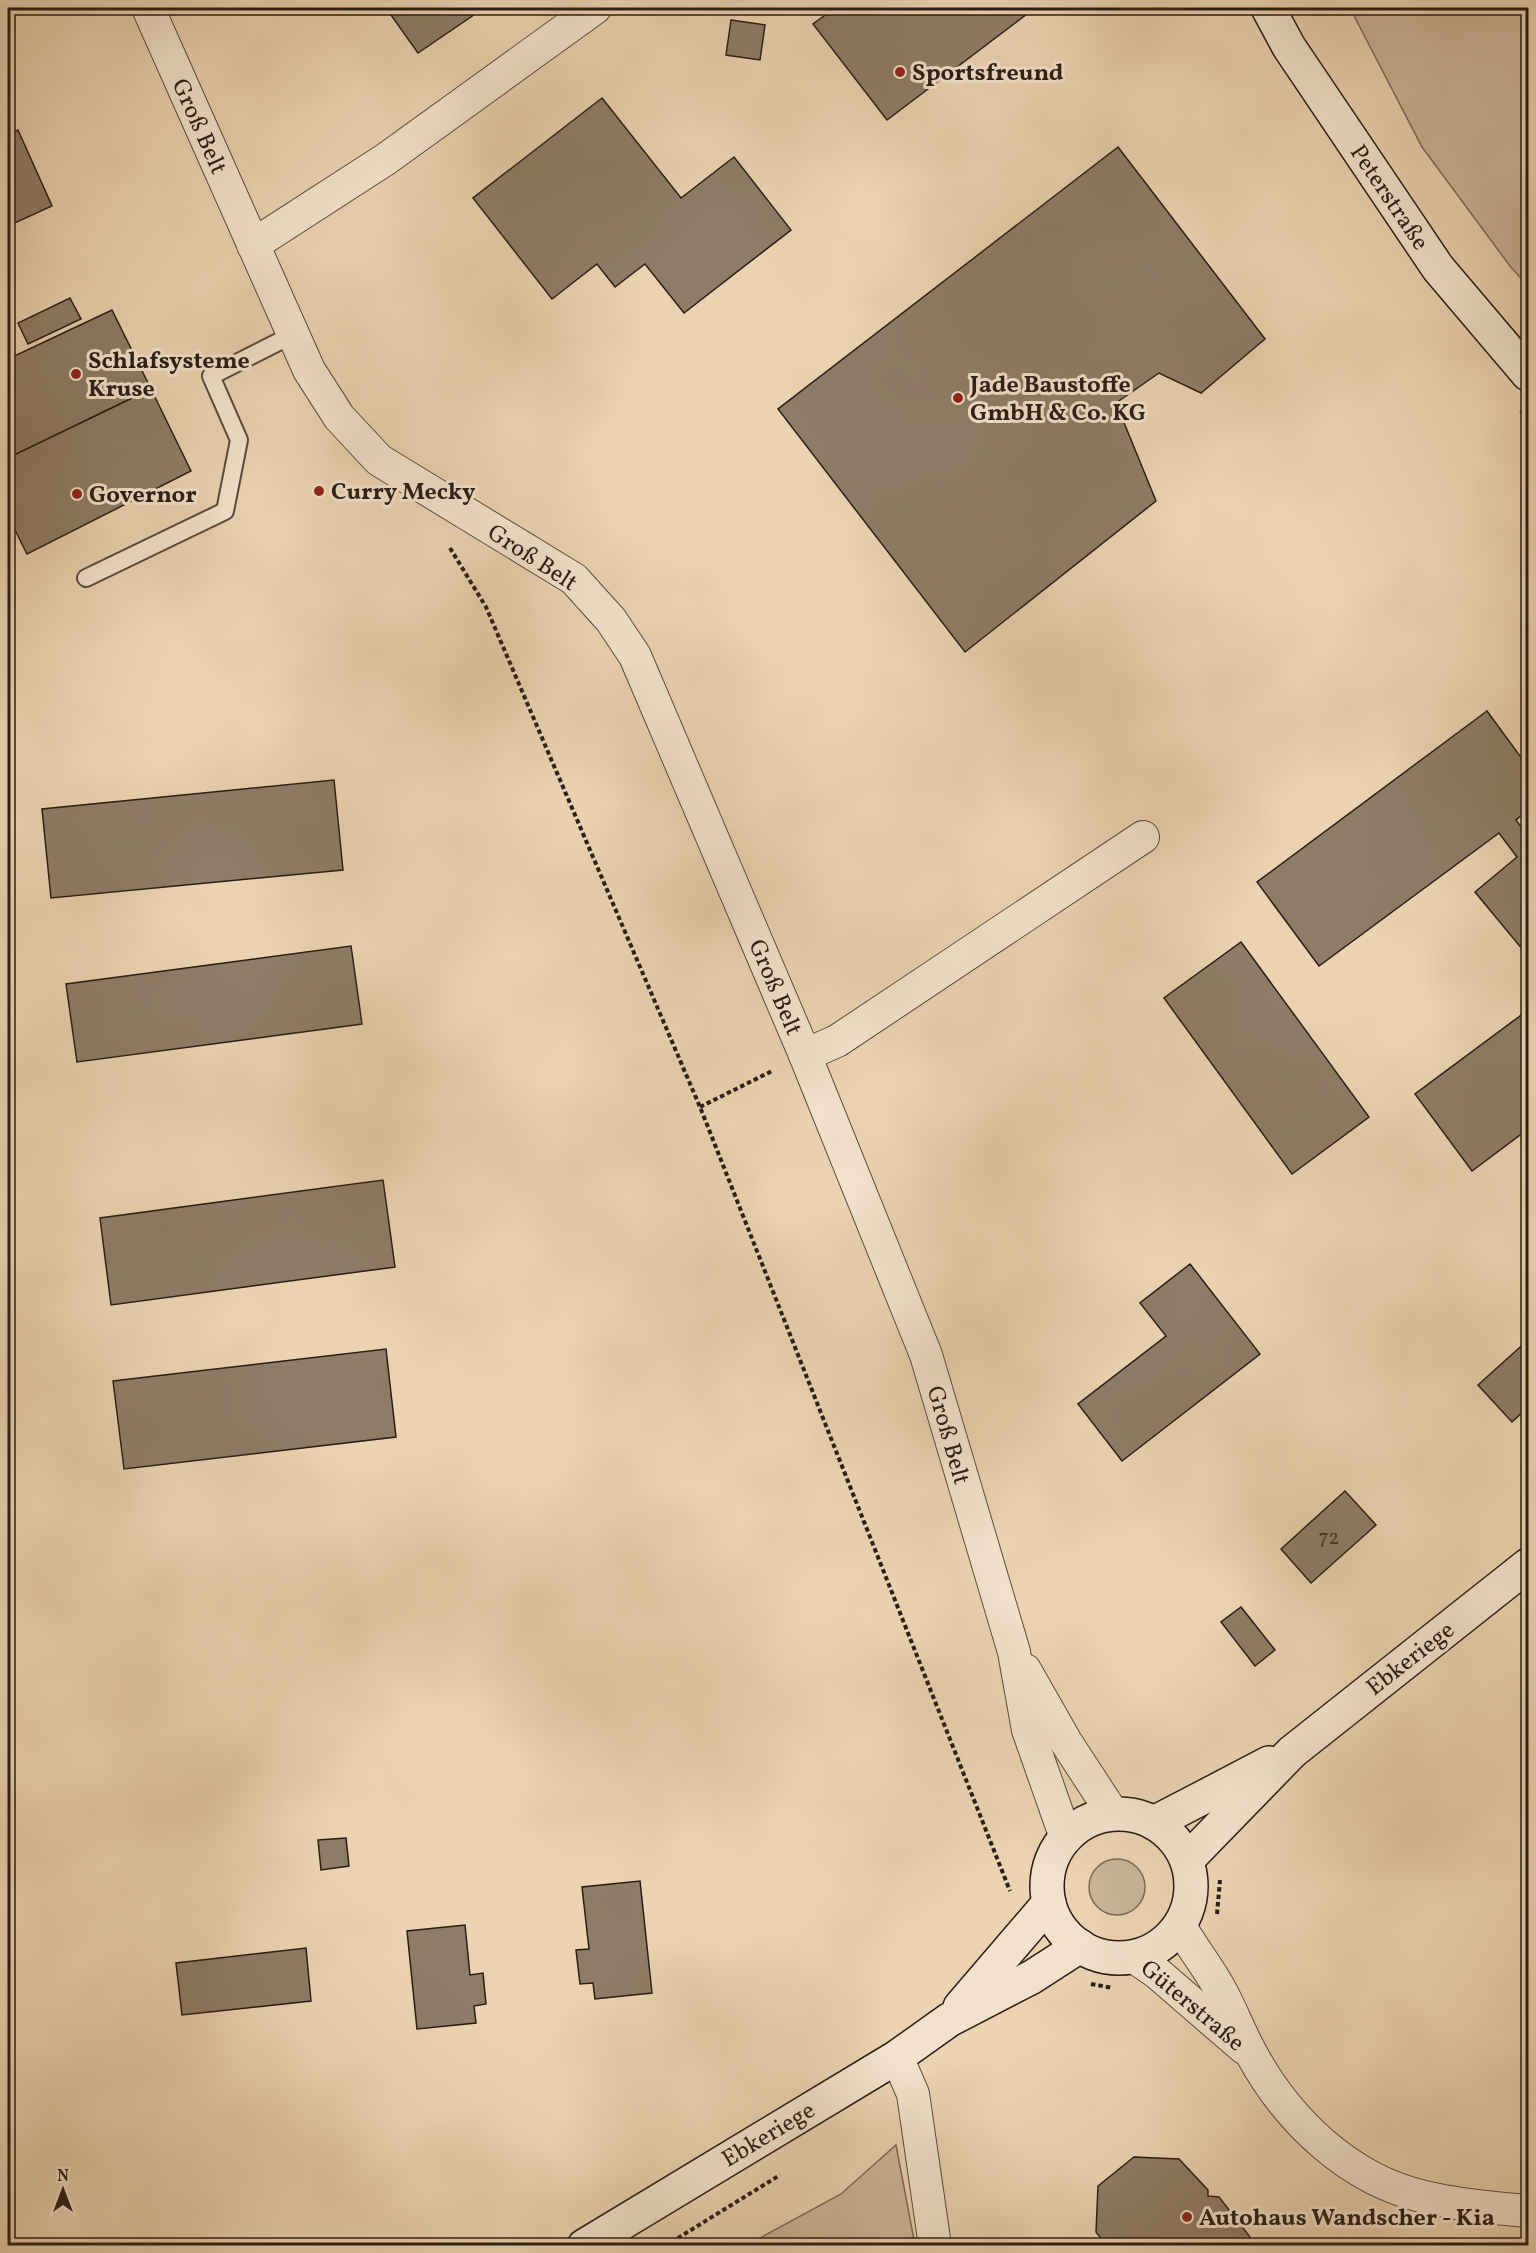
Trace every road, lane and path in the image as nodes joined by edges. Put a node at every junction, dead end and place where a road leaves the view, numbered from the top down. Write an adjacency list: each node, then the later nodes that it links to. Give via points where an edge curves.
1 (148, 8): 4 (street, Groß Belt)
2 (595, 8): 4 (street, via 386,159)
3 (1268, 8): 6 (street, Peterstraße, via 1289,47 1438,268)
4 (253, 245): 5 (street, Groß Belt)
5 (294, 334): 8 (lane, via 211,376 238,440 225,512); 10 (street, Groß Belt, via 309,370 339,417 380,460 574,579 611,620 635,656)
6 (1528, 374)
7 (444, 539): 11 (path, via 486,607)
8 (86, 578)
9 (1143, 837): 10 (street, Groß Belt, via 837,1041)
10 (805, 1055): 11 (path); 13 (street, Groß Belt, via 926,1355)
11 (700, 1107): 20 (path)
12 (1528, 1565): 14 (street, Ebkeriege)
13 (1014, 1652): 15 (street, Groß Belt); 17 (street, Groß Belt, via 1028,1730)
14 (1292, 1752): 16 (street, Ebkeriege); 18 (street, Ebkeriege)
15 (1113, 1814): 16 (street, via 1127,1814); 17 (street, via 1096,1817)
16 (1154, 1823): 18 (street, via 1168,1832)
17 (1066, 1838): 21 (street, via 1049,1869)
18 (1187, 1860): 23 (street, via 1189,1905)
19 (1224, 1870): 22 (path)
20 (1013, 1897)
21 (1049, 1904): 24 (street, via 1066,1934); 26 (street, Ebkeriege)
22 (1217, 1919)
23 (1180, 1926): 25 (street, via 1152,1950); 27 (street, Güterstraße, via 1222,1992)
24 (1080, 1946): 25 (street, via 1115,1958); 26 (street, Ebkeriege, via 1032,1977)
25 (1134, 1956): 27 (street, Güterstraße)
26 (949, 2020): 28 (street, Ebkeriege)
27 (1251, 2054): 29 (street, Güterstraße, via 1314,2137 1378,2180 1422,2197)
28 (897, 2057): 30 (street, Ebkeriege); 31 (street, via 913,2094)
29 (1528, 2211)
30 (584, 2246)
31 (935, 2246)

